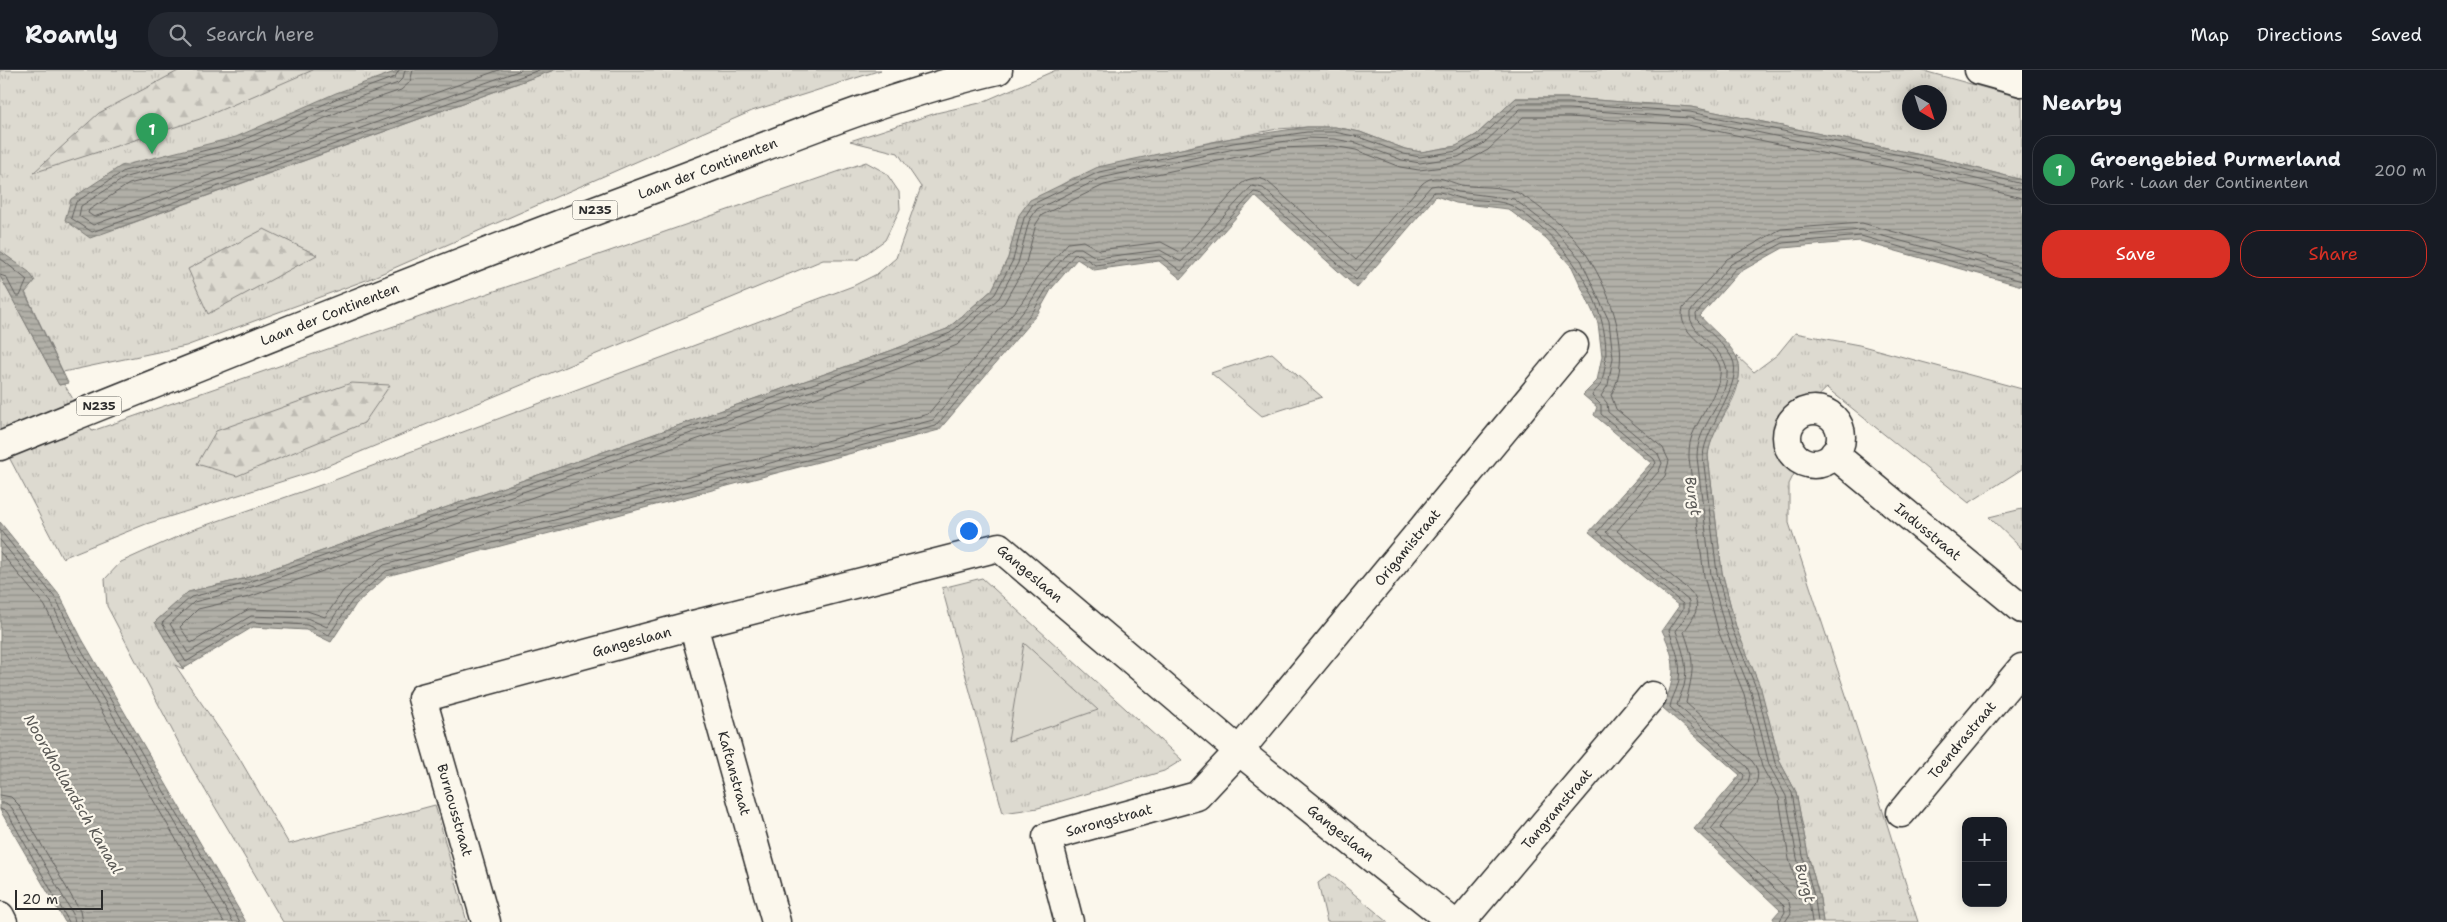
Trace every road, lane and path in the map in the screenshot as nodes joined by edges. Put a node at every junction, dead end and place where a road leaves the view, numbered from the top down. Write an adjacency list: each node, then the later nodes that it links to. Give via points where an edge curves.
1 (998, 70): 5 (street, Laan der Continenten / N235, via 854,114 565,222)
2 (1979, 70): 3 (street)
3 (2022, 82)
4 (1574, 345): 12 (street, Origamistraat)
5 (0, 446)
6 (1834, 454): 7 (street, Indusstraat)
7 (2022, 609)
8 (693, 625): 11 (street, Gangeslaan); 12 (street, Gangeslaan, via 999,547); 17 (street, Kaftanstraat)
9 (2022, 668): 13 (street, Toendrastraat)
10 (1652, 696): 20 (street, Tangramstraat)
11 (422, 698): 16 (street, Burnousstraat)
12 (1239, 751): 18 (street, Sarongstraat, via 1197,796 1047,837); 19 (street, Gangeslaan)
13 (1901, 812)
14 (0, 916): 15 (street)
15 (3, 922)
16 (486, 922)
17 (776, 922)
18 (1069, 922)
19 (1452, 922)
20 (1461, 922)

